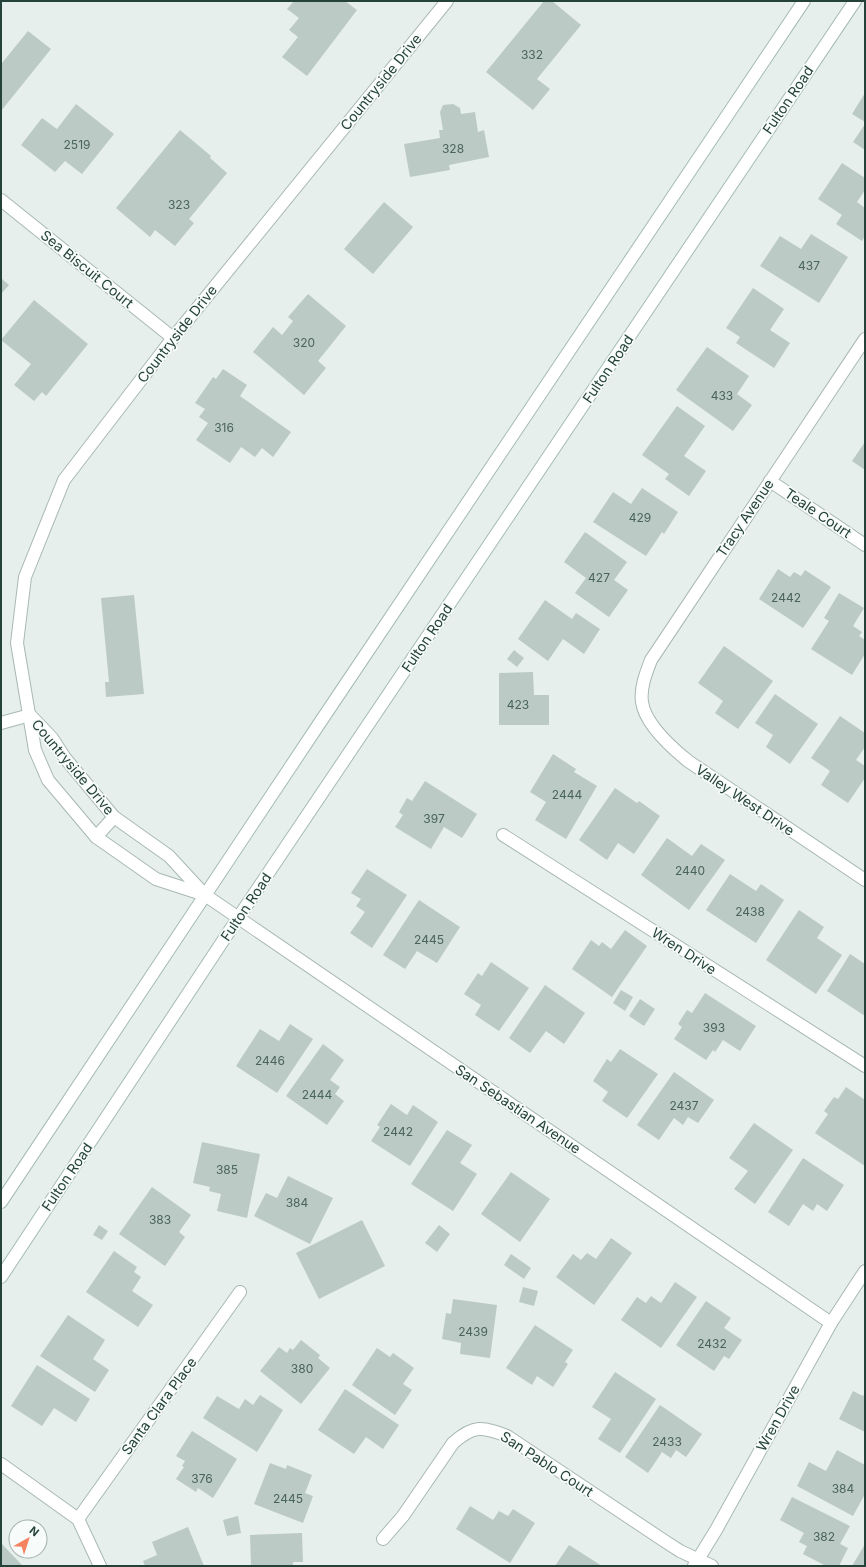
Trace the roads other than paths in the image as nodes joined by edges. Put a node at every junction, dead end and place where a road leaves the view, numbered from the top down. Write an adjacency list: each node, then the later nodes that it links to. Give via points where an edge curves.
1 (447, 1): 5 (street, Countryside Drive)
2 (804, 1): 16 (street)
3 (855, 1): 17 (street, Fulton Road)
4 (1, 200): 5 (street, Sea Biscuit Court)
5 (173, 338): 10 (street, Countryside Drive, via 64,480 25,577 17,643)
6 (865, 339): 7 (street, Tracy Avenue)
7 (770, 481): 8 (street, Teale Court); 9 (street, Tracy Avenue, via 651,660 645,675)
8 (865, 545)
9 (642, 703): 15 (street, Valley West Drive, via 660,734 688,761)
10 (30, 715): 11 (street); 12 (street, Countryside Drive, via 52,738 65,758); 14 (street, Countryside Drive, via 36,750 48,780)
11 (1, 723)
12 (114, 817): 14 (street); 16 (street, Countryside Drive, via 169,856)
13 (504, 835): 18 (street, Wren Drive)
14 (96, 837): 16 (street, Countryside Drive, via 156,879)
15 (865, 880)
16 (205, 895): 17 (street, San Sebastian Avenue); 19 (street)
17 (238, 918): 21 (street, Fulton Road); 23 (street, San Sebastian Avenue)
18 (865, 1066)
19 (1, 1202)
20 (865, 1271): 23 (street, Wren Drive)
21 (1, 1277)
22 (240, 1292): 25 (street, Santa Clara Place)
23 (831, 1323): 27 (street, Wren Drive)
24 (1, 1464): 25 (street)
25 (78, 1519): 28 (street)
26 (383, 1539): 27 (street, San Pablo Court, via 403,1516 454,1443 463,1434 473,1429 484,1428 507,1436)
27 (696, 1563): 29 (street, San Pablo Court)
28 (100, 1566)
29 (712, 1566)

